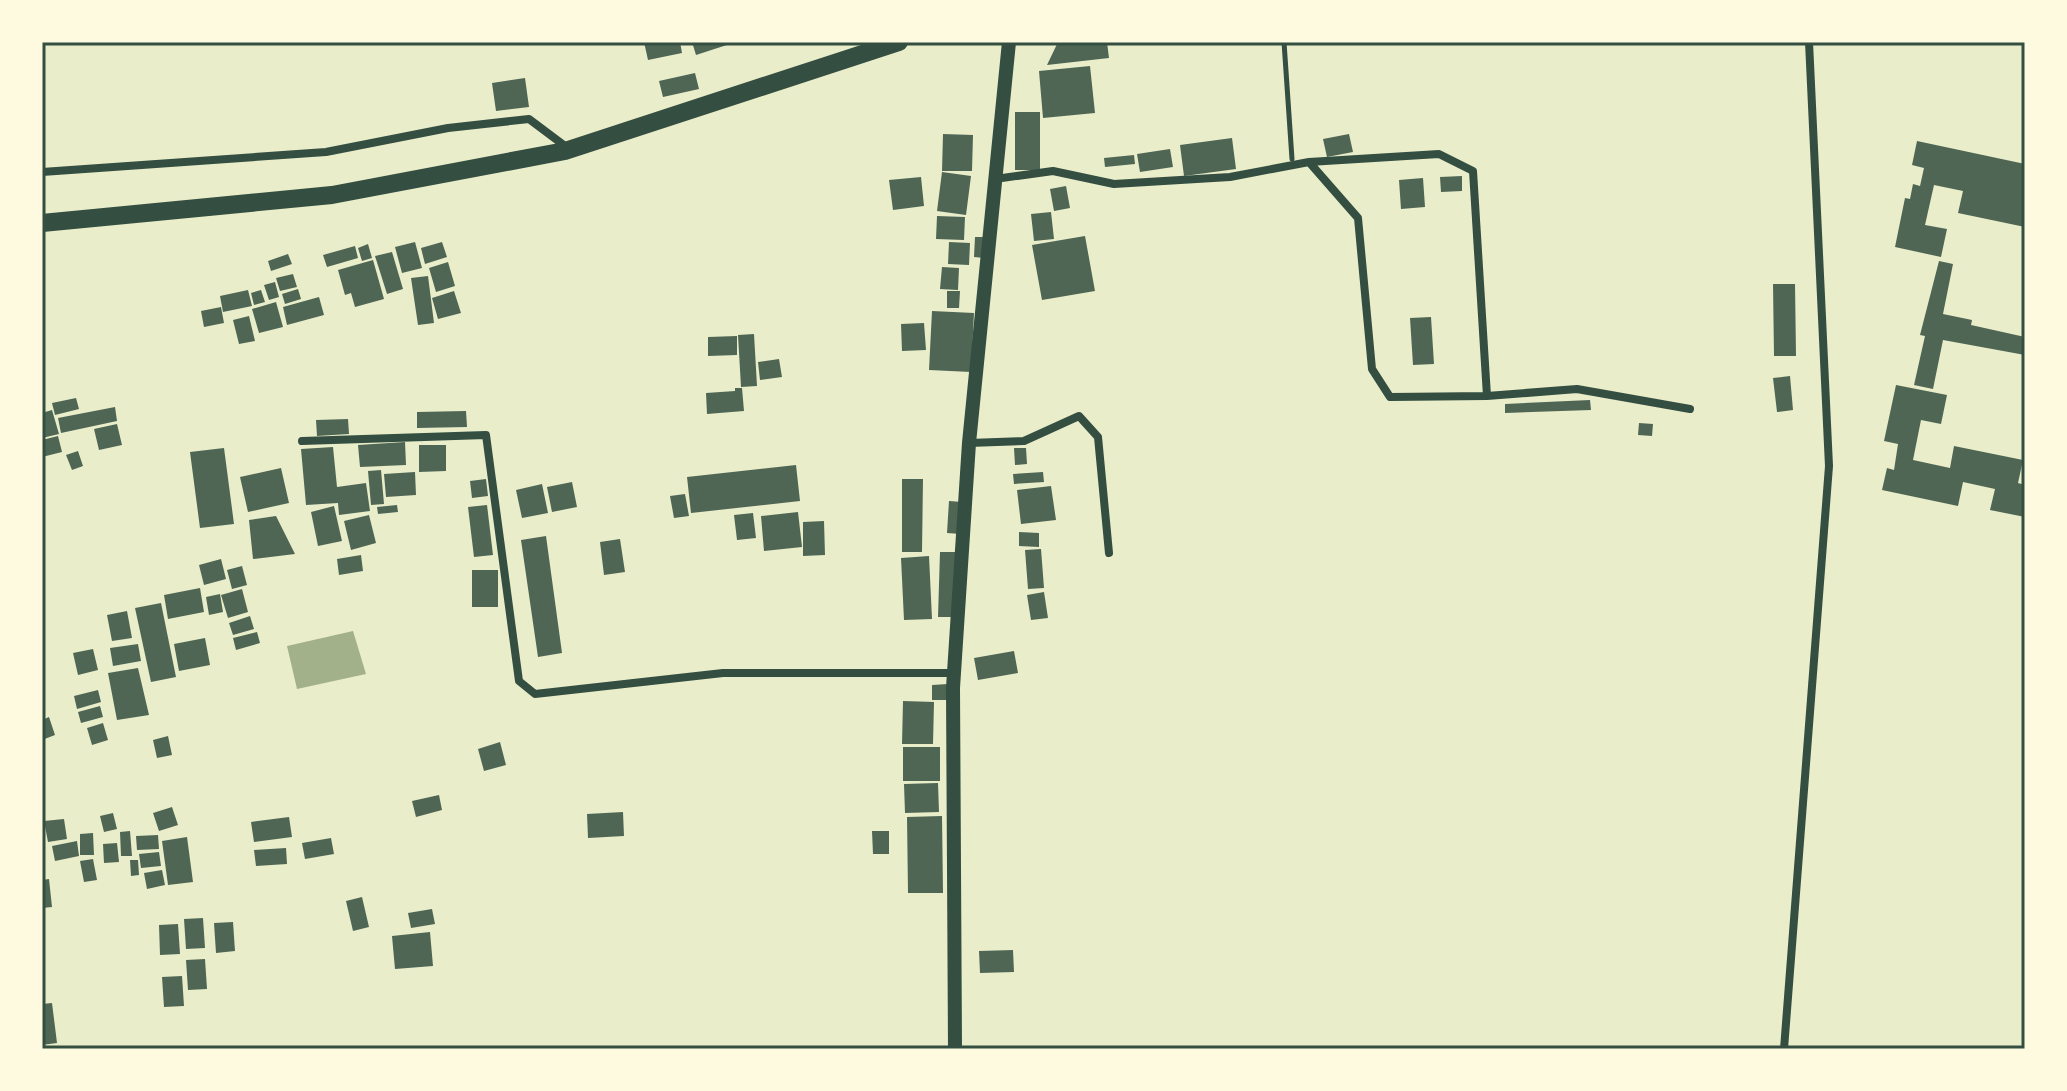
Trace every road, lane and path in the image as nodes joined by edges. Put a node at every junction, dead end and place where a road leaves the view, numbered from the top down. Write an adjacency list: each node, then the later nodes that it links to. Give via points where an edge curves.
1 (899, 42): 5 (highway)
2 (1009, 42): 9 (street)
3 (1284, 42): 6 (lane)
4 (1809, 42): 18 (street, via 1829,466)
5 (570, 149): 8 (street, via 529,119 448,128 326,152); 10 (highway, via 332,195)
6 (1292, 159)
7 (1309, 162): 9 (street, via 1230,177 1114,184 1053,171); 11 (street, via 1358,218 1372,369 1390,397); 11 (street, via 1439,154 1473,171)
8 (42, 172)
9 (995, 179): 14 (street)
10 (42, 223)
11 (1487, 396): 12 (street, via 1577,389)
12 (1690, 409)
13 (302, 441): 16 (street, via 486,435 519,681 535,694 723,673)
14 (969, 443): 15 (street, via 1024,441 1079,416 1098,437); 16 (street)
15 (1109, 553)
16 (954, 673): 17 (street)
17 (955, 1049)
18 (1784, 1049)

